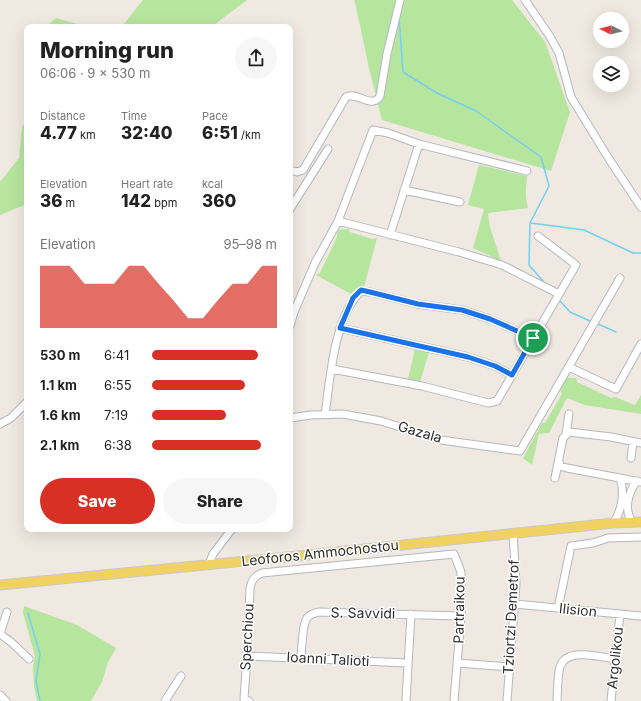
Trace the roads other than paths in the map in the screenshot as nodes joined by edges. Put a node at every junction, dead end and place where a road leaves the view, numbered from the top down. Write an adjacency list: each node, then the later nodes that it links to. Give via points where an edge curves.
1 (400, 0): 5 (street, via 380,96 374,101 353,95 346,96 303,170)
2 (525, 0): 10 (street, via 558,53 571,97)
3 (419, 144): 6 (street); 7 (street); 11 (street, via 373,130)
4 (328, 149): 9 (street)
5 (293, 171)
6 (527, 171)
7 (404, 190): 8 (street); 12 (street)
8 (460, 202)
9 (293, 204)
10 (641, 207)
11 (338, 221): 12 (street); 16 (street, via 315,263)
12 (390, 235): 15 (street, via 502,265)
13 (538, 236): 15 (street, via 576,265)
14 (620, 278): 20 (street)
15 (559, 294): 18 (street)
16 (293, 316)
17 (340, 328): 18 (street, via 353,298 361,290 418,304 462,310); 21 (street); 22 (street, via 468,357)
18 (533, 338): 22 (street)
19 (641, 344): 20 (street, via 616,389)
20 (569, 367): 25 (street, Gazala, via 520,451 441,440 381,421 343,414)
21 (332, 368): 22 (street, via 422,386 488,403 497,401); 25 (street)
22 (512, 375)
23 (24, 405): 27 (street, via 11,418)
24 (569, 414): 28 (street)
25 (325, 415): 26 (street, Gazala)
26 (293, 418)
27 (0, 424)
28 (566, 434): 29 (street, via 569,432 611,437); 32 (street)
29 (633, 442): 30 (street); 31 (street)
30 (641, 444)
31 (631, 458)
32 (559, 461): 33 (street); 34 (street, via 560,466 567,468)
33 (555, 478)
34 (620, 478): 35 (street); 37 (street, via 622,499)
35 (639, 482): 36 (street, via 630,491 628,507 629,516)
36 (637, 522): 37 (main road, Leoforos Ammochostou)
37 (613, 523): 39 (main road, Leoforos Ammochostou)
38 (230, 532): 41 (street, via 213,554)
39 (513, 533): 41 (main road, Leoforos Ammochostou); 44 (street, Tziortzi Demetrof)
40 (641, 537): 45 (street, via 608,538 571,546)
41 (209, 564): 43 (main road, Leoforos Ammochostou)
42 (255, 577): 49 (street, Partraikou, via 262,573 454,554 461,572); 52 (street, Sperchiou, via 250,589)
43 (0, 586)
44 (515, 604): 45 (street, Ilision); 58 (street, Tziortzi Demetrof)
45 (558, 608): 48 (street, Ilision)
46 (7, 612): 51 (street)
47 (411, 614): 49 (street, S. Savvidi); 53 (street, S. Savvidi, via 313,614 304,624); 56 (street)
48 (620, 614): 50 (street, Ilision); 55 (street, Argolikou)
49 (461, 616): 57 (street, Partraikou)
50 (641, 616)
51 (0, 634): 54 (street)
52 (247, 656): 53 (street, Ioanni Talioti); 61 (street, Sperchiou)
53 (301, 658): 56 (street, Ioanni Talioti)
54 (29, 659)
55 (615, 659): 67 (street, via 577,655 566,659 560,668); 68 (street, Argolikou)
56 (408, 663): 64 (street)
57 (458, 663): 58 (street); 65 (street, Partraikou)
58 (510, 667): 66 (street, Tziortzi Demetrof)
59 (181, 676): 63 (street)
60 (0, 695): 62 (street)
61 (246, 700)
62 (6, 701)
63 (165, 701)
64 (406, 701)
65 (454, 701)
66 (507, 701)
67 (557, 701)
68 (611, 701)

